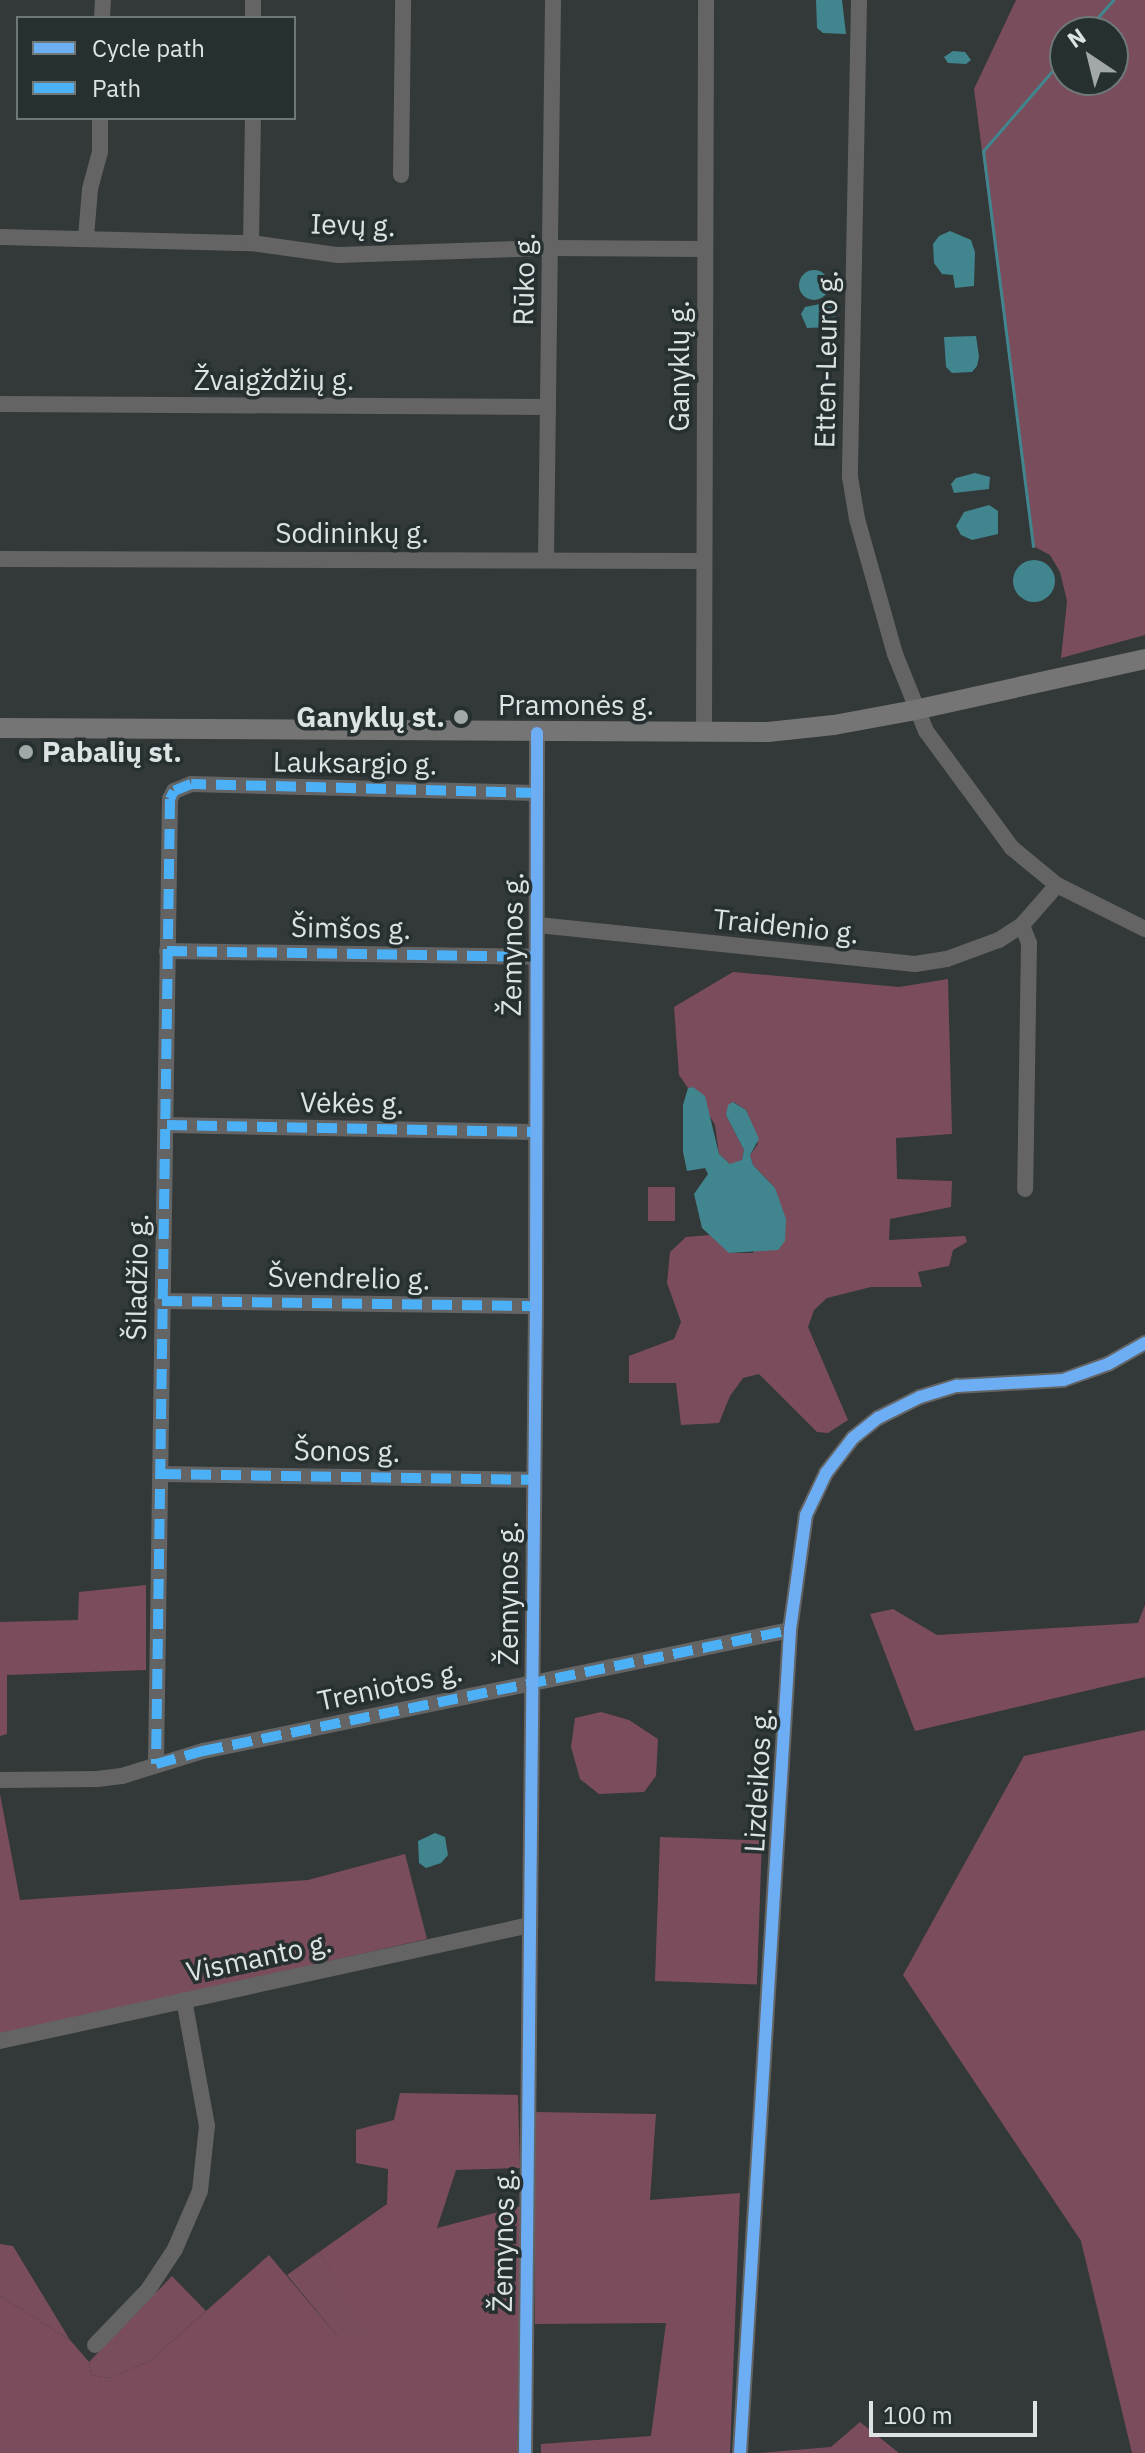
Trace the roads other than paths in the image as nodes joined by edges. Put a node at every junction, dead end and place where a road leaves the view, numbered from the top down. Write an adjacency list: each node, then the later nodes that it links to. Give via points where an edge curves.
1 (403, 0): 7 (street)
2 (553, 0): 11 (street, Rūko g.)
3 (706, 0): 12 (street, Ganyklų g.)
4 (859, 0): 19 (street, Etten-Leuro g., via 850,477 871,571)
5 (100, 120): 9 (street)
6 (253, 120): 10 (street)
7 (401, 175)
8 (0, 237): 9 (street, Ievų g.)
9 (86, 237): 10 (street, Ievų g.)
10 (251, 243): 11 (street, Ievų g., via 338,255)
11 (551, 248): 12 (street, Ievų g.); 14 (street, Rūko g.)
12 (705, 249): 17 (street, Ganyklų g.)
13 (0, 404): 14 (street, Žvaigždžių g.)
14 (548, 407): 16 (street, Rūko g.)
15 (0, 559): 16 (street, Sodininkų g.)
16 (546, 559): 17 (street, Sodininkų g.)
17 (704, 561): 22 (street, Ganyklų g.)
18 (1145, 659): 19 (main road, Pramonės g.)
19 (915, 710): 22 (main road, Pramonės g., via 799,730); 25 (street, Etten-Leuro g., via 1012,848)
20 (0, 728): 21 (main road, Pramonės g.)
21 (537, 733): 22 (main road, Pramonės g.); 24 (street, Žemynos g.)
22 (704, 733)
23 (174, 791): 24 (street, Lauksargio g., via 191,784); 29 (street, Šiladžio g.)
24 (536, 793): 26 (street, Žemynos g.)
25 (1057, 885): 27 (street, Traidenio g.); 28 (street, Etten-Leuro g.)
26 (538, 925): 27 (street, Traidenio g., via 915,964 976,950); 30 (street, Žemynos g.)
27 (1022, 925): 33 (street, via 1029,943)
28 (1145, 929)
29 (167, 951): 30 (street, Šimšos g.); 31 (street, Šiladžio g.)
30 (534, 957): 32 (street, Žemynos g.)
31 (167, 1125): 32 (street, Vėkės g.); 34 (street, Šiladžio g.)
32 (536, 1132): 35 (street, Žemynos g.)
33 (1025, 1189)
34 (162, 1301): 35 (street, Švendrelio g.); 37 (street, Šiladžio g.)
35 (536, 1306): 38 (street, Žemynos g.)
36 (1145, 1343): 39 (street, Lizdeikos g., via 1063,1380 957,1386 920,1397 878,1418 853,1438 826,1473 806,1515)
37 (161, 1474): 38 (street, Šonos g.); 41 (street, Šiladžio g.)
38 (532, 1480): 40 (street, Žemynos g.)
39 (790, 1630): 40 (street, Treniotos g.); 48 (street, Lizdeikos g.)
40 (532, 1683): 41 (street, Treniotos g.); 43 (street, Žemynos g.)
41 (156, 1764): 42 (street, Treniotos g., via 97,1779)
42 (0, 1780)
43 (530, 1925): 44 (street, Vismanto g.); 47 (street, Žemynos g.)
44 (184, 2000): 45 (street, Vismanto g.); 46 (street, via 207,2126 200,2191 155,2280)
45 (0, 2041)
46 (95, 2345)
47 (525, 2453)
48 (740, 2453)

